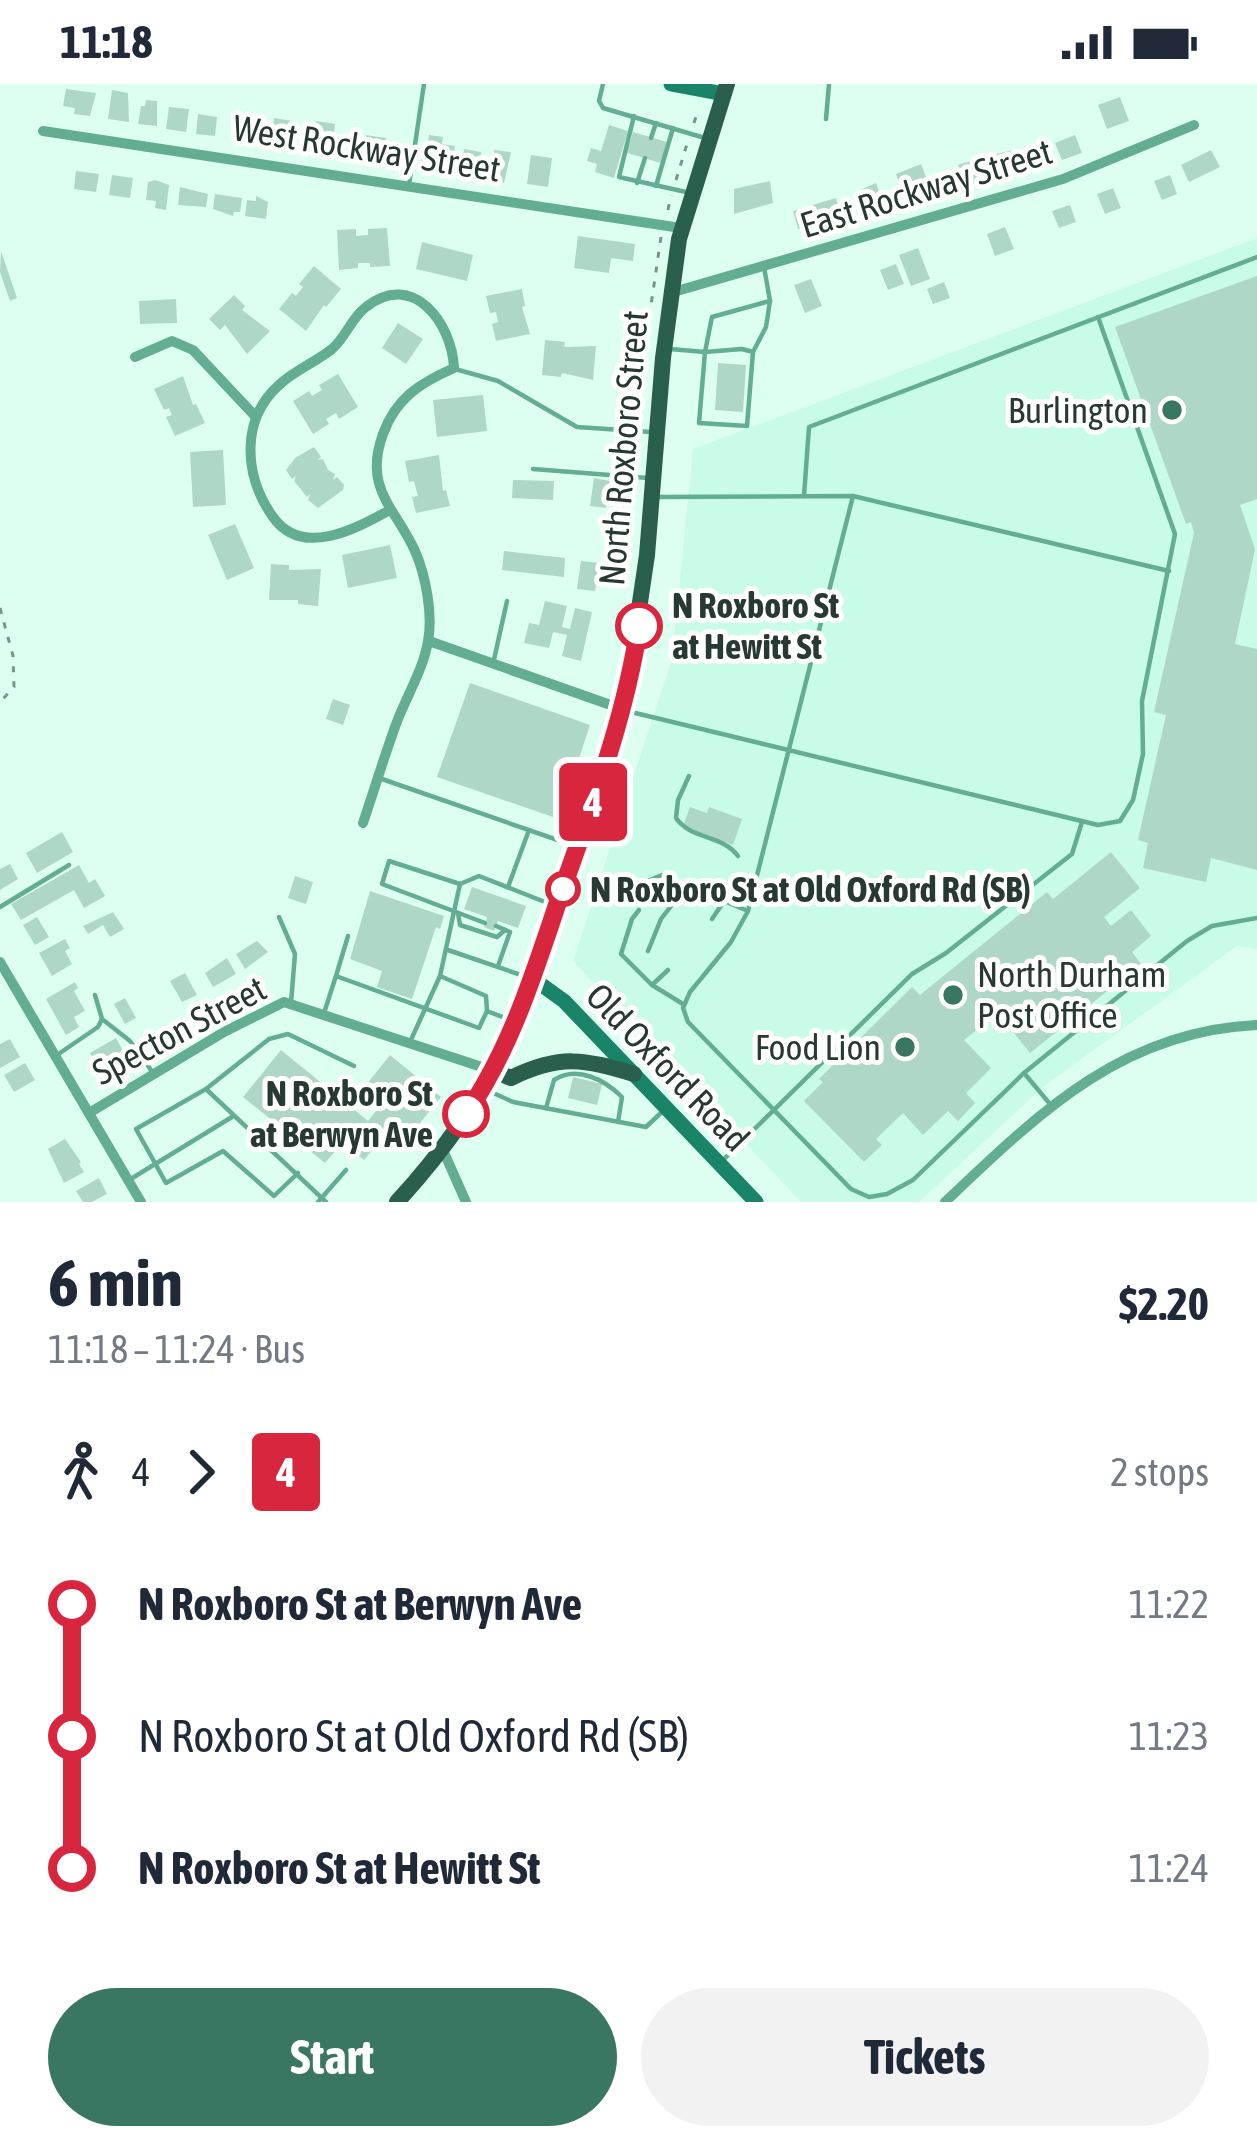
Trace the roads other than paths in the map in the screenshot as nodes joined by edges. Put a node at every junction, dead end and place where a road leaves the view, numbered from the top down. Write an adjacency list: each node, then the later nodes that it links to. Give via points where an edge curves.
1 (424, 84): 16 (lane)
2 (603, 84): 6 (lane, via 603,109)
3 (671, 84): 5 (street)
4 (829, 84): 7 (lane)
5 (726, 89): 13 (main road, North Roxboro Street)
6 (634, 116): 8 (lane); 15 (lane, via 619,177)
7 (826, 119)
8 (656, 123): 10 (lane); 12 (lane)
9 (1194, 125): 21 (street, East Rockway Street, via 1064,179)
10 (673, 128): 13 (lane); 17 (lane)
11 (44, 130): 16 (street, West Rockway Street)
12 (651, 138)
13 (709, 139): 18 (main road, North Roxboro Street)
14 (645, 158): 15 (lane)
15 (637, 183): 17 (lane)
16 (409, 185): 19 (street, West Rockway Street)
17 (656, 186): 18 (lane)
18 (682, 191): 19 (main road, North Roxboro Street)
19 (681, 228): 22 (main road, North Roxboro Street)
20 (1257, 257): 24 (lane)
21 (764, 267): 22 (street, East Rockway Street); 23 (lane)
22 (670, 292): 25 (main road, North Roxboro Street)
23 (770, 302): 26 (lane, via 712,317); 27 (lane)
24 (1098, 317): 34 (lane, via 809,427); 37 (lane, via 1174,534)
25 (664, 349): 26 (lane); 31 (main road, North Roxboro Street)
26 (705, 352): 27 (lane); 27 (lane, via 699,423 747,426)
27 (753, 352)
28 (136, 357): 30 (street, via 172,341 193,350)
29 (454, 368): 30 (street, via 437,314 398,294 379,298 332,349 281,382); 31 (lane, via 498,381 578,427); 36 (street, via 422,382 389,416 375,455)
30 (255, 416): 36 (street, via 252,469 275,520 290,533 337,536)
31 (657, 432): 33 (main road, North Roxboro Street)
32 (533, 469): 33 (lane, via 629,476)
33 (653, 488): 34 (lane); 41 (main road, North Roxboro Street)
34 (804, 496): 35 (lane)
35 (853, 496): 37 (lane); 42 (lane)
36 (388, 511): 39 (street, via 415,550)
37 (1169, 571): 45 (lane, via 1142,701 1133,800 1109,826)
38 (507, 601): 40 (lane)
39 (429, 641): 40 (street); 44 (street)
40 (493, 664): 41 (street)
41 (622, 710): 42 (lane); 48 (main road, North Roxboro Street)
42 (789, 750): 45 (lane); 57 (lane)
43 (689, 776): 49 (lane, via 676,818)
44 (379, 778): 46 (street); 47 (lane)
45 (1082, 821): 96 (lane, via 1072,854 912,974)
46 (363, 823)
47 (529, 830): 48 (lane); 53 (lane)
48 (577, 847): 56 (main road, North Roxboro Street)
49 (738, 856)
50 (69, 866): 55 (lane)
51 (460, 884): 53 (lane, via 479,877); 58 (lane); 58 (lane, via 389,861 382,884)
52 (688, 884): 54 (lane); 67 (lane); 74 (lane, via 656,874 645,882 621,954)
53 (508, 887): 56 (lane)
54 (725, 901): 57 (lane); 61 (lane)
55 (0, 907)
56 (556, 907): 73 (main road, North Roxboro Street)
57 (748, 911): 77 (lane)
58 (455, 912): 62 (lane); 64 (lane, via 460,925 497,938); 66 (lane)
59 (280, 917): 76 (lane, via 296,954)
60 (1257, 918): 88 (lane, via 1212,926 1187,941)
61 (712, 919)
62 (485, 922)
63 (496, 926): 64 (lane)
64 (505, 930): 69 (lane)
65 (348, 936): 71 (lane)
66 (448, 950): 69 (lane); 72 (lane)
67 (647, 951)
68 (0, 962): 85 (street)
69 (498, 966): 73 (lane)
70 (668, 970): 74 (lane)
71 (336, 976): 78 (lane); 80 (lane)
72 (440, 976): 78 (lane); 79 (lane, via 486,996)
73 (532, 978): 82 (main road, North Roxboro Street); 90 (street, Old Oxford Road)
74 (652, 985): 77 (lane)
75 (94, 995): 81 (lane)
76 (294, 1004): 80 (street); 89 (street, Specton Street, via 224,1032)
77 (684, 1004): 96 (lane, via 688,1022)
78 (425, 1010): 79 (lane, via 479,1028); 84 (lane)
79 (487, 1011): 82 (lane)
80 (324, 1013): 84 (street)
81 (102, 1019): 85 (lane); 89 (lane)
82 (515, 1022): 87 (main road, North Roxboro Street)
83 (1257, 1024): 93 (street, via 1158,1044)
84 (410, 1042): 87 (street)
85 (56, 1056): 97 (street)
86 (354, 1066): 91 (lane, via 288,1034 269,1039)
87 (494, 1071): 90 (main road, via 511,1078 572,1059); 92 (main road, North Roxboro Street)
88 (1024, 1073): 93 (lane); 96 (lane, via 913,1180 869,1197 850,1189)
89 (154, 1074): 97 (street, Specton Street)
90 (634, 1074): 95 (street, Old Oxford Road)
91 (206, 1089): 98 (lane); 102 (lane, via 136,1129)
92 (483, 1089): 94 (lane); 100 (main road, North Roxboro Street)
93 (1050, 1104): 111 (street)
94 (546, 1108): 99 (lane); 99 (lane, via 554,1080 573,1073 606,1081 622,1097)
95 (667, 1108): 99 (lane, via 646,1127); 101 (street, Old Oxford Road)
96 (772, 1110): 101 (lane)
97 (89, 1113): 105 (street)
98 (232, 1117): 102 (lane); 104 (lane)
99 (617, 1122)
100 (442, 1148): 108 (main road, North Roxboro Street); 109 (street)
101 (720, 1163): 110 (street, Old Oxford Road)
102 (156, 1164): 104 (lane, via 166,1183 223,1151 274,1196); 105 (lane)
103 (346, 1170): 106 (lane)
104 (298, 1173): 106 (lane)
105 (129, 1180): 107 (street)
106 (322, 1201)
107 (141, 1202)
108 (397, 1202)
109 (466, 1202)
110 (756, 1202)
111 (945, 1202)

